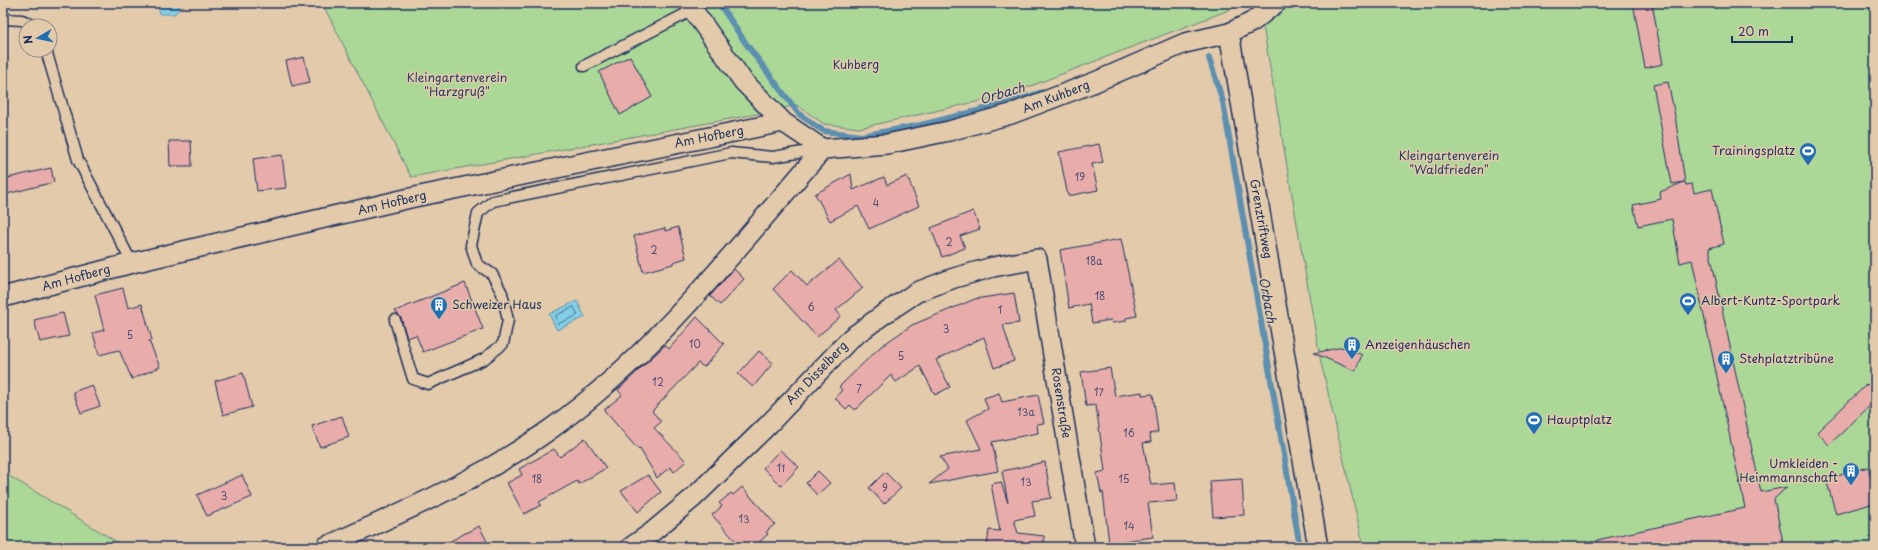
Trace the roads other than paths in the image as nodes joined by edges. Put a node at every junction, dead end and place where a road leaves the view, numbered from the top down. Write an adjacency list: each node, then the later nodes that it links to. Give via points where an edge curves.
1 (1276, 3): 5 (street, Am Kuhberg, via 1252,22)
2 (691, 6): 7 (lane); 8 (street, via 743,81)
3 (3, 19): 4 (lane)
4 (18, 20)
5 (1229, 33): 9 (street, Am Kuhberg, via 1185,43 1095,82 1011,114 887,144); 17 (street, Grenztriftweg)
6 (48, 58): 11 (lane, via 78,160)
7 (584, 66)
8 (783, 122): 9 (street); 11 (street, Am Hofberg, via 410,198)
9 (823, 149): 13 (lane, Am Hofberg, via 773,157 731,153 493,201 478,213 471,245 477,264 492,274 502,293 508,320 503,344 484,359 428,384 413,379); 14 (street, via 687,305 639,355 552,428 495,465)
10 (1037, 259): 15 (street, Am Disselberg, via 993,267 954,278 917,292 884,314 851,338 768,425 693,498); 16 (street, Rosenstraße)
11 (132, 263): 12 (street, Am Hofberg)
12 (3, 297)
13 (395, 320)
14 (325, 547)
15 (631, 547)
16 (1085, 547)
17 (1318, 547)

